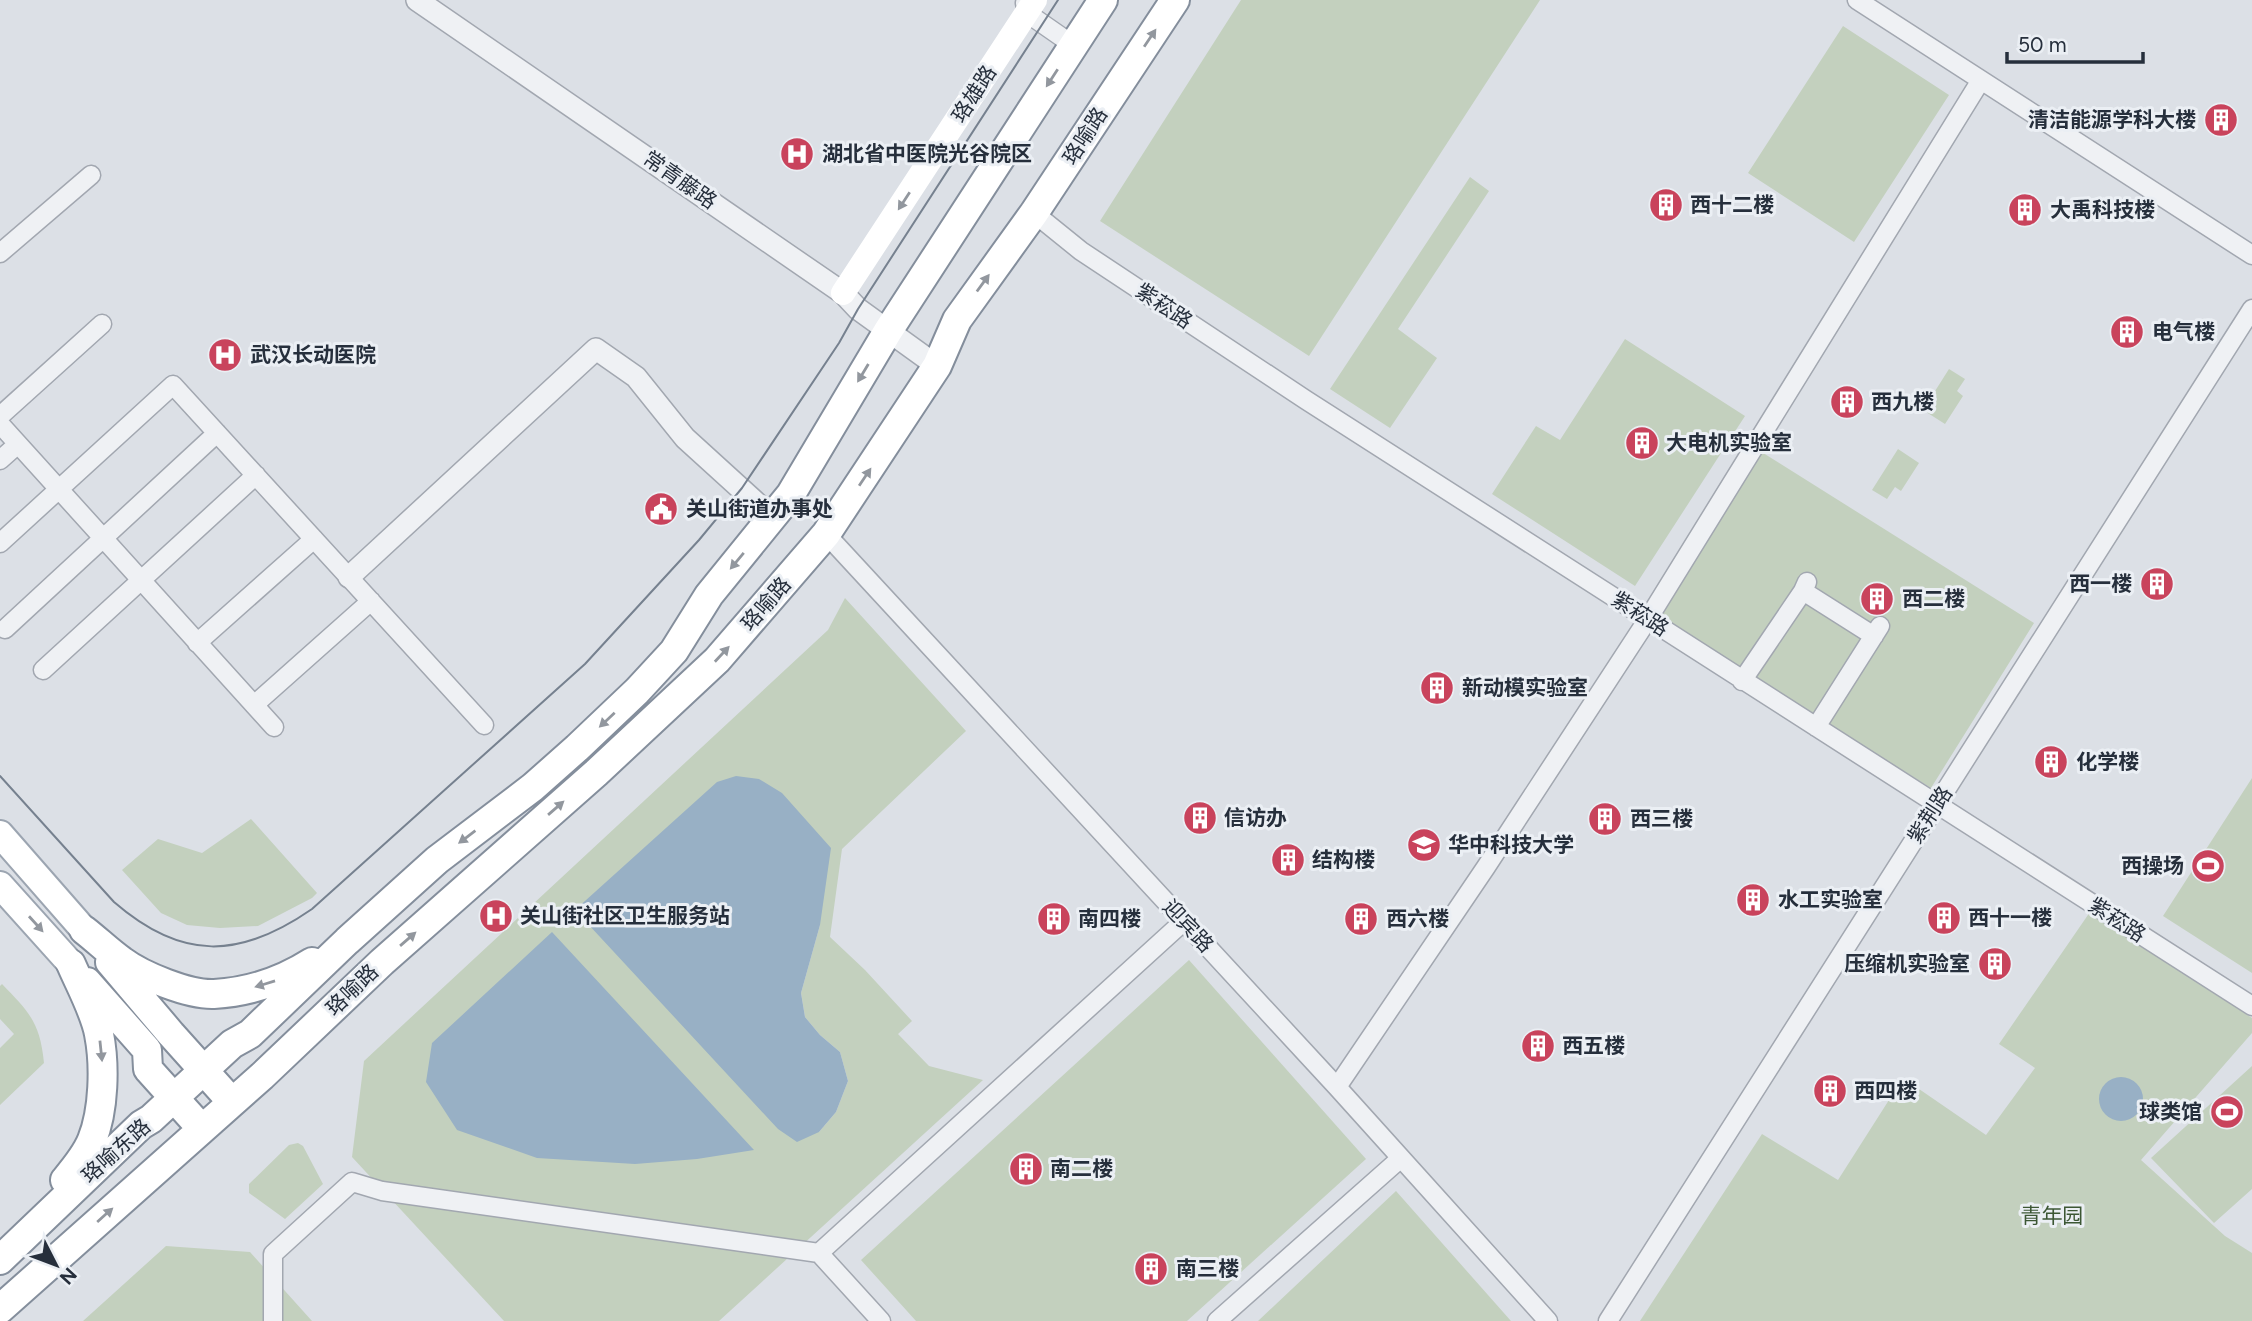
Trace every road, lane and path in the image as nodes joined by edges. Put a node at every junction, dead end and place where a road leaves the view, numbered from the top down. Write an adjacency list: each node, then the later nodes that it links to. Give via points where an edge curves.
1 (418, 0): 12 (street, 常青藤路)
2 (1102, 0): 6 (highway, 珞喻路)
3 (1175, 0): 9 (highway, 珞喻路, one-way to 3)
4 (1857, 0): 7 (street)
5 (1029, 4): 6 (street); 12 (main road, 珞雄路, one-way to 12)
6 (1073, 45): 15 (highway, 珞喻路, one-way to 15)
7 (1981, 80): 11 (street); 32 (street)
8 (91, 175): 10 (street)
9 (1034, 213): 16 (highway, 珞喻路, one-way to 9, via 957,320); 32 (street, 紫菘路, via 1081,251 1306,401)
10 (0, 253)
11 (2252, 255)
12 (843, 293): 15 (street, 常青藤路)
13 (2252, 309): 41 (street, 紫荆路)
14 (103, 324): 17 (street)
15 (888, 331): 16 (street, 常青藤路); 24 (highway, 珞喻路, one-way to 24)
16 (937, 366): 25 (highway, 珞喻路, one-way to 16)
17 (0, 416)
18 (0, 424): 20 (street)
19 (217, 432): 22 (street); 23 (street, via 173,385); 26 (street)
20 (18, 444): 21 (street); 23 (street)
21 (0, 460)
22 (256, 475): 27 (street); 30 (street)
23 (59, 489): 26 (street); 28 (street)
24 (773, 518): 29 (street, via 685,438 636,377 588,343); 46 (highway, 珞喻路, one-way to 46, via 709,595 674,651 637,691 533,787 437,860)
25 (826, 534): 44 (street, 迎宾路); 53 (highway, 珞喻路, one-way to 25, via 717,660)
26 (102, 538): 30 (street); 33 (street)
27 (314, 539): 29 (street); 34 (street)
28 (0, 543)
29 (349, 577): 31 (street)
30 (141, 581): 34 (street); 35 (street)
31 (371, 601): 37 (street); 38 (street)
32 (1648, 619): 36 (street, 紫菘路); 51 (street)
33 (5, 629)
34 (197, 643): 37 (street)
35 (43, 670)
36 (1742, 681): 40 (street, 紫菘路); 40 (street, via 1805,587 1877,631)
37 (254, 705): 39 (street)
38 (484, 725)
39 (274, 727)
40 (1816, 727): 41 (street, 紫菘路)
41 (1937, 804): 48 (street, 紫菘路); 63 (street, 紫荆路)
42 (0, 834): 45 (main road)
43 (0, 885): 47 (main road, one-way to 47)
44 (1184, 921): 51 (street, 迎宾路); 56 (street)
45 (84, 930): 46 (highway, one-way to 45, via 289,976 259,987 212,994 150,978 122,962); 50 (highway)
46 (347, 941): 49 (highway, 珞喻路, via 250,1034)
47 (71, 964): 52 (highway, via 147,1050 148,1069); 57 (highway, one-way to 57, via 99,1032 102,1090 93,1140)
48 (2252, 1006)
49 (232, 1044): 50 (highway, 珞喻东路)
50 (204, 1070): 52 (highway, 珞喻东路); 53 (highway)
51 (1337, 1087): 55 (street, 迎宾路)
52 (174, 1098): 54 (highway); 57 (highway, 珞喻东路)
53 (232, 1102): 54 (highway, 珞喻东路)
54 (202, 1129): 58 (highway, 珞喻东路, one-way to 54)
55 (1401, 1157): 61 (street); 62 (street, 迎宾路)
56 (819, 1253): 59 (street, via 382,1191 352,1182 273,1254); 60 (street)
57 (2, 1258)
58 (0, 1309)
59 (273, 1321)
60 (881, 1321)
61 (1217, 1321)
62 (1548, 1321)
63 (1608, 1321)

